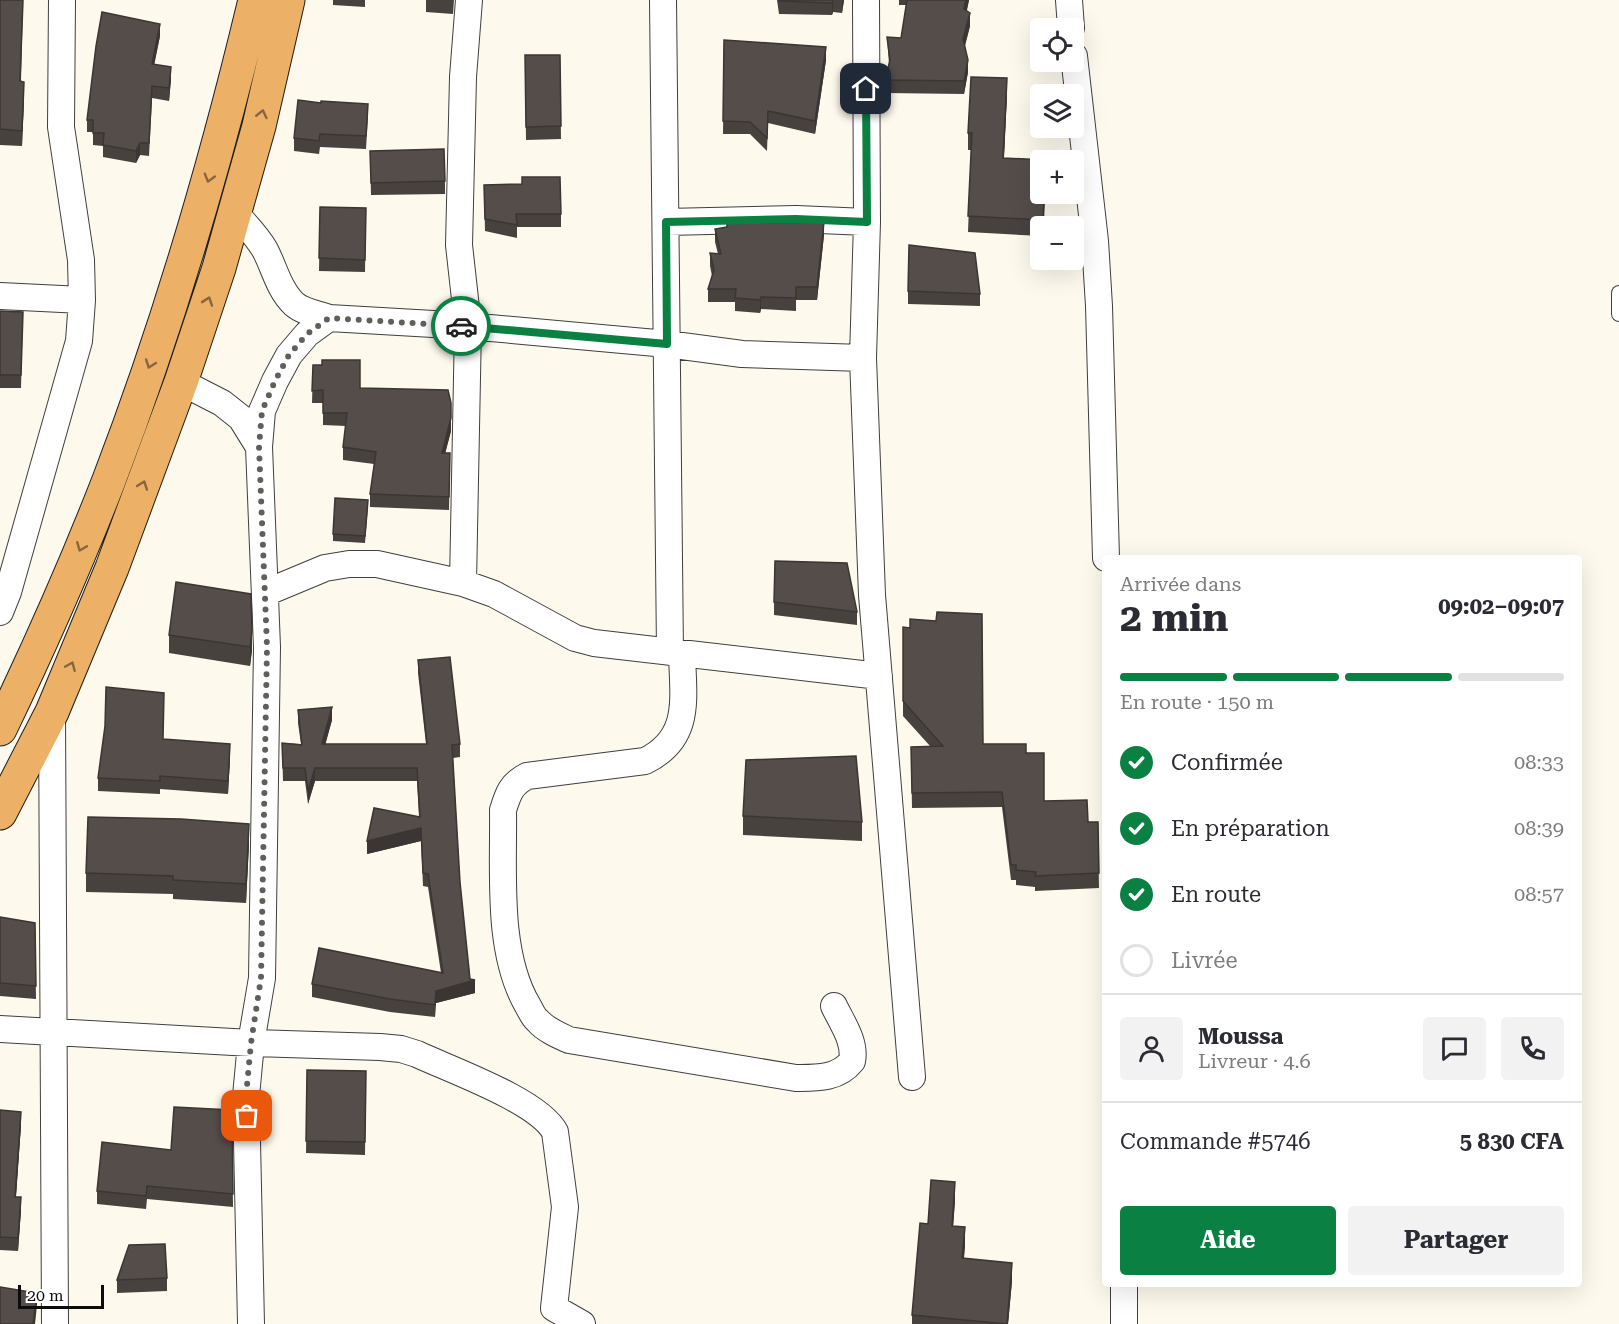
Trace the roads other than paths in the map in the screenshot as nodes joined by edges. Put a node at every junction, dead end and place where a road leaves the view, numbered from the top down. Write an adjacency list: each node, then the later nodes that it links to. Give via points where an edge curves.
1 (62, 0): 15 (street, via 61,128 81,260)
2 (255, 0): 30 (highway, one-way to 30, via 199,213 161,334 109,480 61,598)
3 (288, 0): 10 (highway, one-way to 3)
4 (469, 0): 18 (street, via 459,245)
5 (663, 0): 11 (street)
6 (866, 0): 12 (street)
7 (1069, 0): 8 (street)
8 (1070, 18)
9 (1076, 72): 23 (street, via 1095,241)
10 (235, 213): 17 (street, via 264,249 294,304); 21 (highway, one-way to 10)
11 (666, 222): 12 (street); 19 (street)
12 (867, 222): 20 (street)
13 (1619, 293): 16 (lane)
14 (0, 296): 15 (street)
15 (81, 300): 26 (street, via 79,341)
16 (1619, 314)
17 (329, 318): 18 (street); 22 (street, via 307,334 289,355 262,411)
18 (468, 326): 19 (street); 24 (street)
19 (667, 344): 20 (street, via 742,354); 27 (street)
20 (863, 358): 28 (street)
21 (181, 382): 22 (street, via 222,403 241,418); 29 (highway, one-way to 21, via 112,568)
22 (259, 447): 25 (street)
23 (1106, 555)
24 (463, 583): 25 (street, via 377,564 349,564 325,568); 27 (street, via 494,594 574,638)
25 (264, 593): 35 (street, via 267,647 261,978)
26 (0, 612)
27 (676, 653): 28 (street); 32 (street, via 683,711 673,740 659,754 645,761 527,776 514,783 508,794 503,810 505,913 509,959 518,988 537,1021 569,1040 796,1078 838,1073 852,1061 850,1038)
28 (879, 676): 36 (street)
29 (52, 712): 31 (highway); 34 (street)
30 (0, 729)
31 (0, 813)
32 (834, 1006)
33 (0, 1029): 34 (street)
34 (54, 1032): 35 (street); 38 (street)
35 (251, 1043): 39 (street, via 246,1096); 40 (street, via 401,1049 516,1099 540,1114 555,1132 565,1207 554,1308)
36 (912, 1077)
37 (1124, 1287): 41 (street)
38 (55, 1324)
39 (250, 1324)
40 (582, 1324)
41 (1124, 1324)

